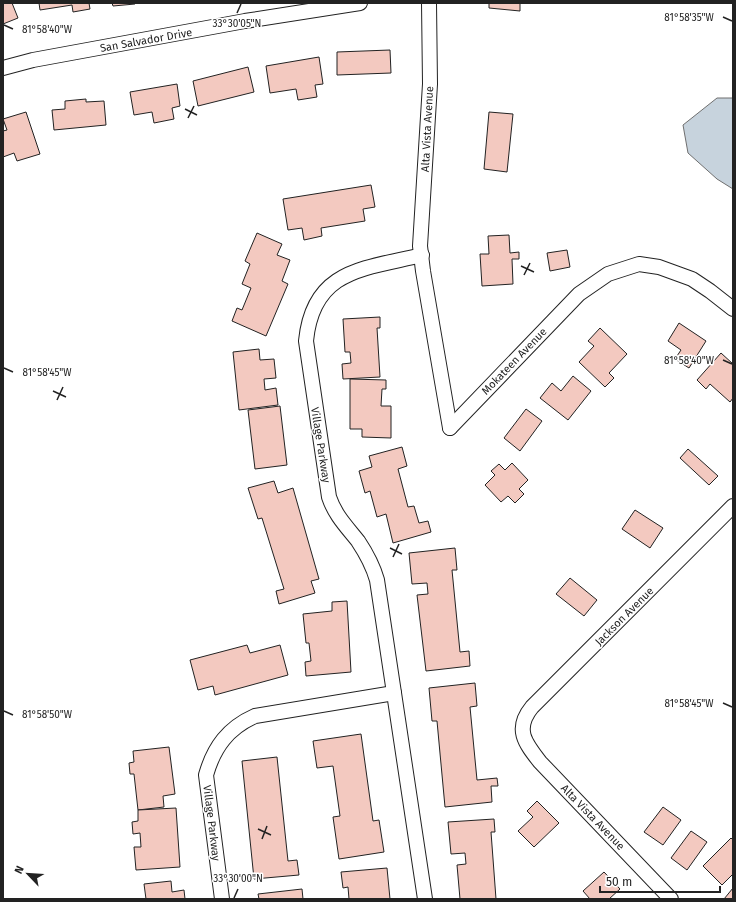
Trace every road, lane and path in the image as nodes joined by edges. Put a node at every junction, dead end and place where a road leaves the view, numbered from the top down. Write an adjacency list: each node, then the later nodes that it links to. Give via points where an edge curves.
1 (360, 3): 3 (street, San Salvador Drive, via 245,21 33,60)
2 (429, 3): 4 (street, Alta Vista Avenue, via 430,84 421,221)
3 (3, 68)
4 (422, 255): 5 (street, Mokateen Avenue, via 450,428 579,294 608,274 639,264 658,267 692,279); 7 (street, Village Parkway, via 354,271 333,283 316,301 307,324 306,341 329,497 339,518 368,556 377,580)
5 (733, 309)
6 (733, 506): 8 (street, Jackson Avenue, via 532,707)
7 (394, 693): 9 (street, Village Parkway, via 255,716 225,736 210,760 206,775); 10 (street, Village Parkway)
8 (522, 730): 11 (street, Alta Vista Avenue, via 527,746 540,762)
9 (222, 899)
10 (424, 899)
11 (671, 899)

